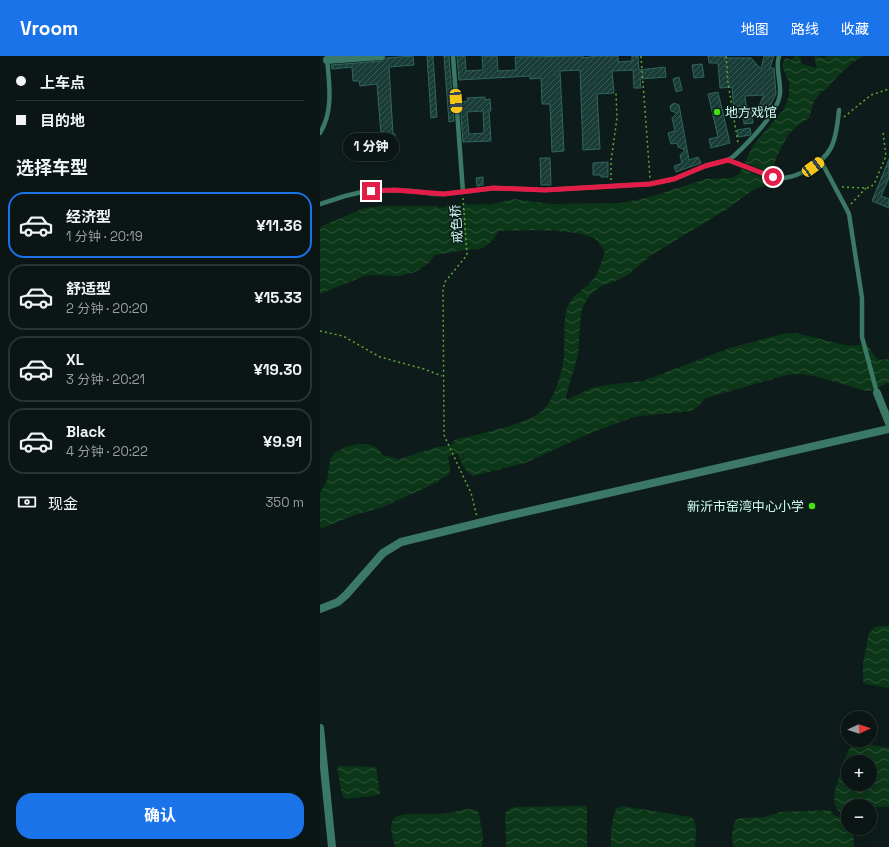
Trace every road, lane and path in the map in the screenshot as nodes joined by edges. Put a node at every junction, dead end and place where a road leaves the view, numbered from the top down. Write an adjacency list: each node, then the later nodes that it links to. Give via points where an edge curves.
1 (381, 56): 6 (street)
2 (453, 56): 20 (lane)
3 (641, 56): 16 (path)
4 (726, 56): 13 (path, via 734,124)
5 (778, 56): 13 (lane, via 779,101 771,115)
6 (327, 58): 12 (lane, via 328,115)
7 (889, 89): 10 (path, via 871,95)
8 (616, 93): 17 (path, via 617,118 611,161)
9 (839, 110): 10 (lane)
10 (838, 122): 15 (lane, via 831,150)
11 (882, 132): 19 (path, via 886,156 875,182)
12 (320, 133)
13 (741, 149): 14 (lane)
14 (728, 160): 15 (lane, via 773,177 785,178 795,176); 16 (lane, via 674,179)
15 (821, 161): 18 (lane)
16 (650, 184): 17 (lane)
17 (612, 186): 20 (lane, via 545,190 494,188)
18 (835, 186): 19 (path); 22 (lane)
19 (866, 188): 22 (path)
20 (463, 192): 21 (lane, via 362,192); 24 (path, 戒色桥, via 467,255 445,282 443,289)
21 (320, 204)
22 (847, 209): 25 (lane, via 862,298 862,337)
23 (320, 331): 24 (path, via 343,336 380,357)
24 (442, 376): 28 (path, via 444,435 471,493)
25 (877, 393): 26 (street)
26 (889, 423)
27 (889, 429): 28 (street)
28 (478, 523): 29 (street, via 401,542 383,553 338,602)
29 (320, 609)
30 (320, 728): 31 (street)
31 (332, 847)

